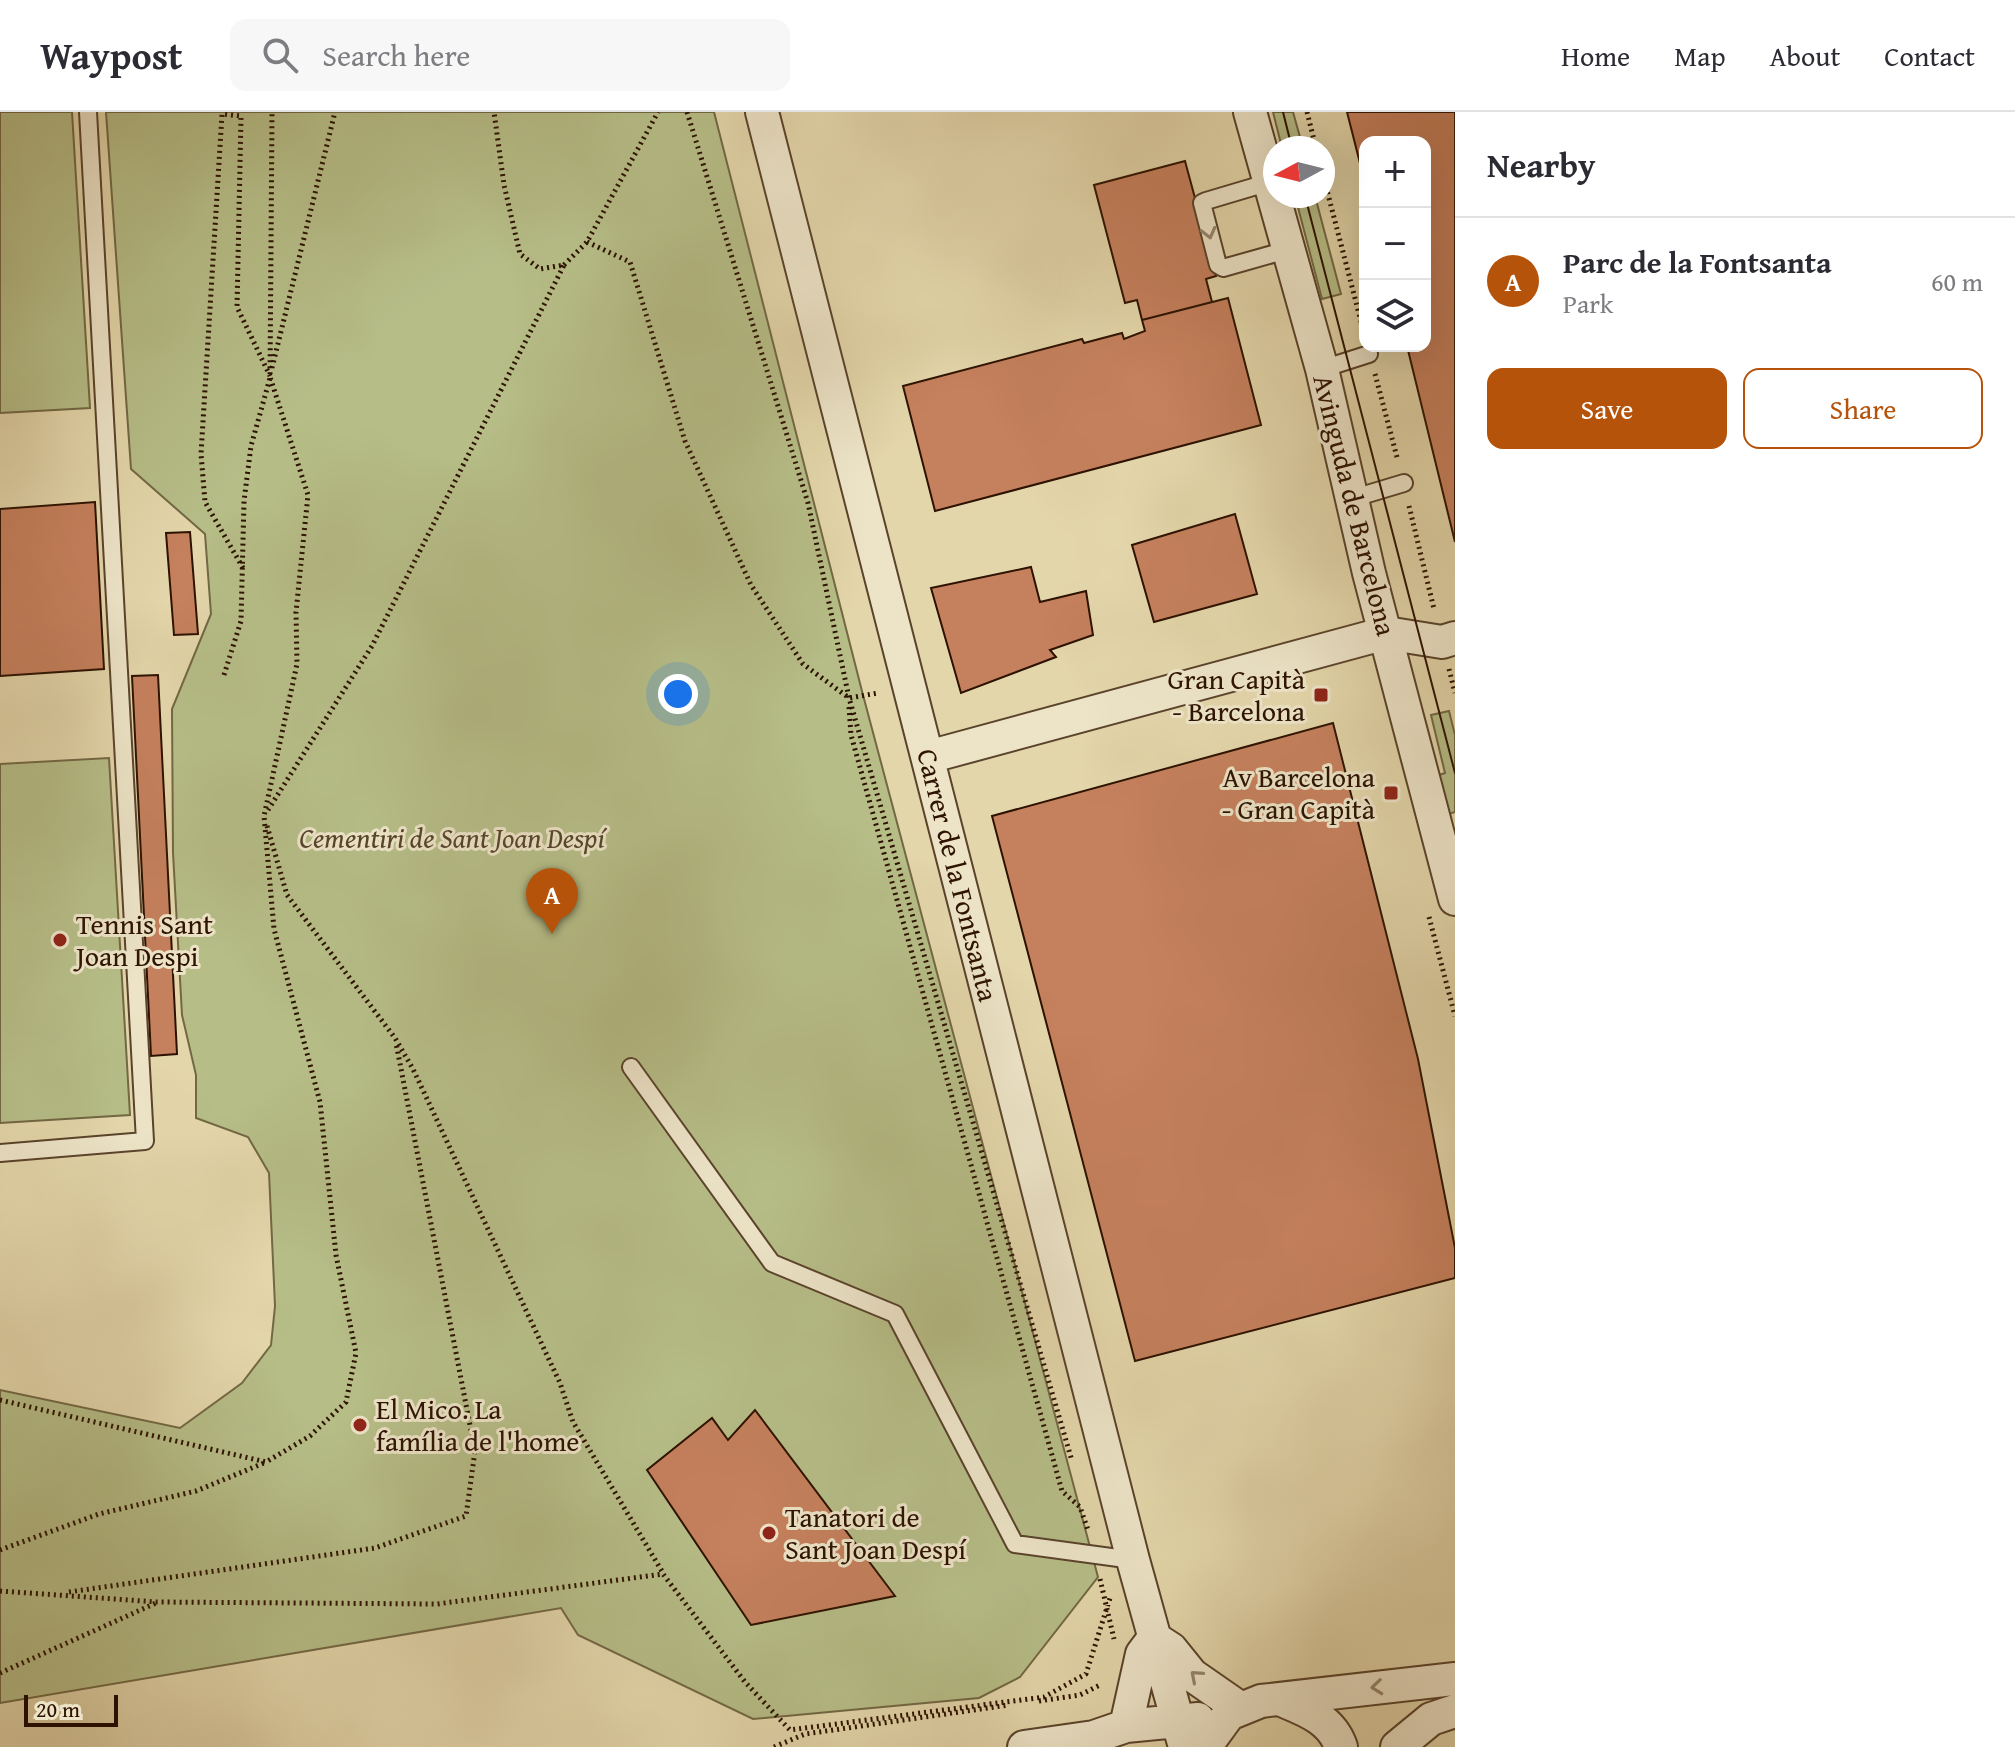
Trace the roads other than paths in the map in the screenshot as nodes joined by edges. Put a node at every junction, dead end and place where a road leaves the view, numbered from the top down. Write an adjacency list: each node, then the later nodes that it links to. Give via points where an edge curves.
1 (88, 112): 17 (lane, via 145,1141)
2 (762, 112): 14 (street, Carrer de la Fontsanta)
3 (1250, 112): 4 (street, Avinguda de Barcelona)
4 (1263, 158)
5 (1263, 184): 7 (lane, one-way to 7, via 1206,201 1218,265)
6 (1276, 208): 7 (street, Avinguda de Barcelona)
7 (1287, 250): 9 (street, Avinguda de Barcelona)
8 (1369, 354): 9 (lane)
9 (1322, 369): 11 (street, Avinguda de Barcelona)
10 (1404, 483): 11 (lane)
11 (1354, 498): 12 (street, Avinguda de Barcelona)
12 (1386, 633): 13 (street); 14 (street); 15 (street, Avinguda de Barcelona)
13 (1449, 640)
14 (928, 757): 18 (street, Carrer de la Fontsanta)
15 (1455, 899)
16 (631, 1067): 18 (lane, via 772,1263 895,1314 1015,1544)
17 (0, 1153)
18 (1112, 1568): 19 (street, Carrer de la Fontsanta)
19 (1154, 1638): 23 (street, one-way to 19); 24 (street, via 1142,1654); 25 (street, Carrer de la Fontsanta)
20 (1455, 1679): 21 (street, one-way to 21)
21 (1284, 1701): 23 (street, via 1261,1701); 28 (street, via 1315,1713)
22 (1455, 1711): 29 (street, via 1431,1719)
23 (1235, 1712): 25 (street); 27 (street)
24 (1126, 1726): 25 (street); 26 (street, via 1094,1737)
25 (1181, 1735)
26 (1024, 1747)
27 (1205, 1747)
28 (1341, 1747)
29 (1397, 1747)

